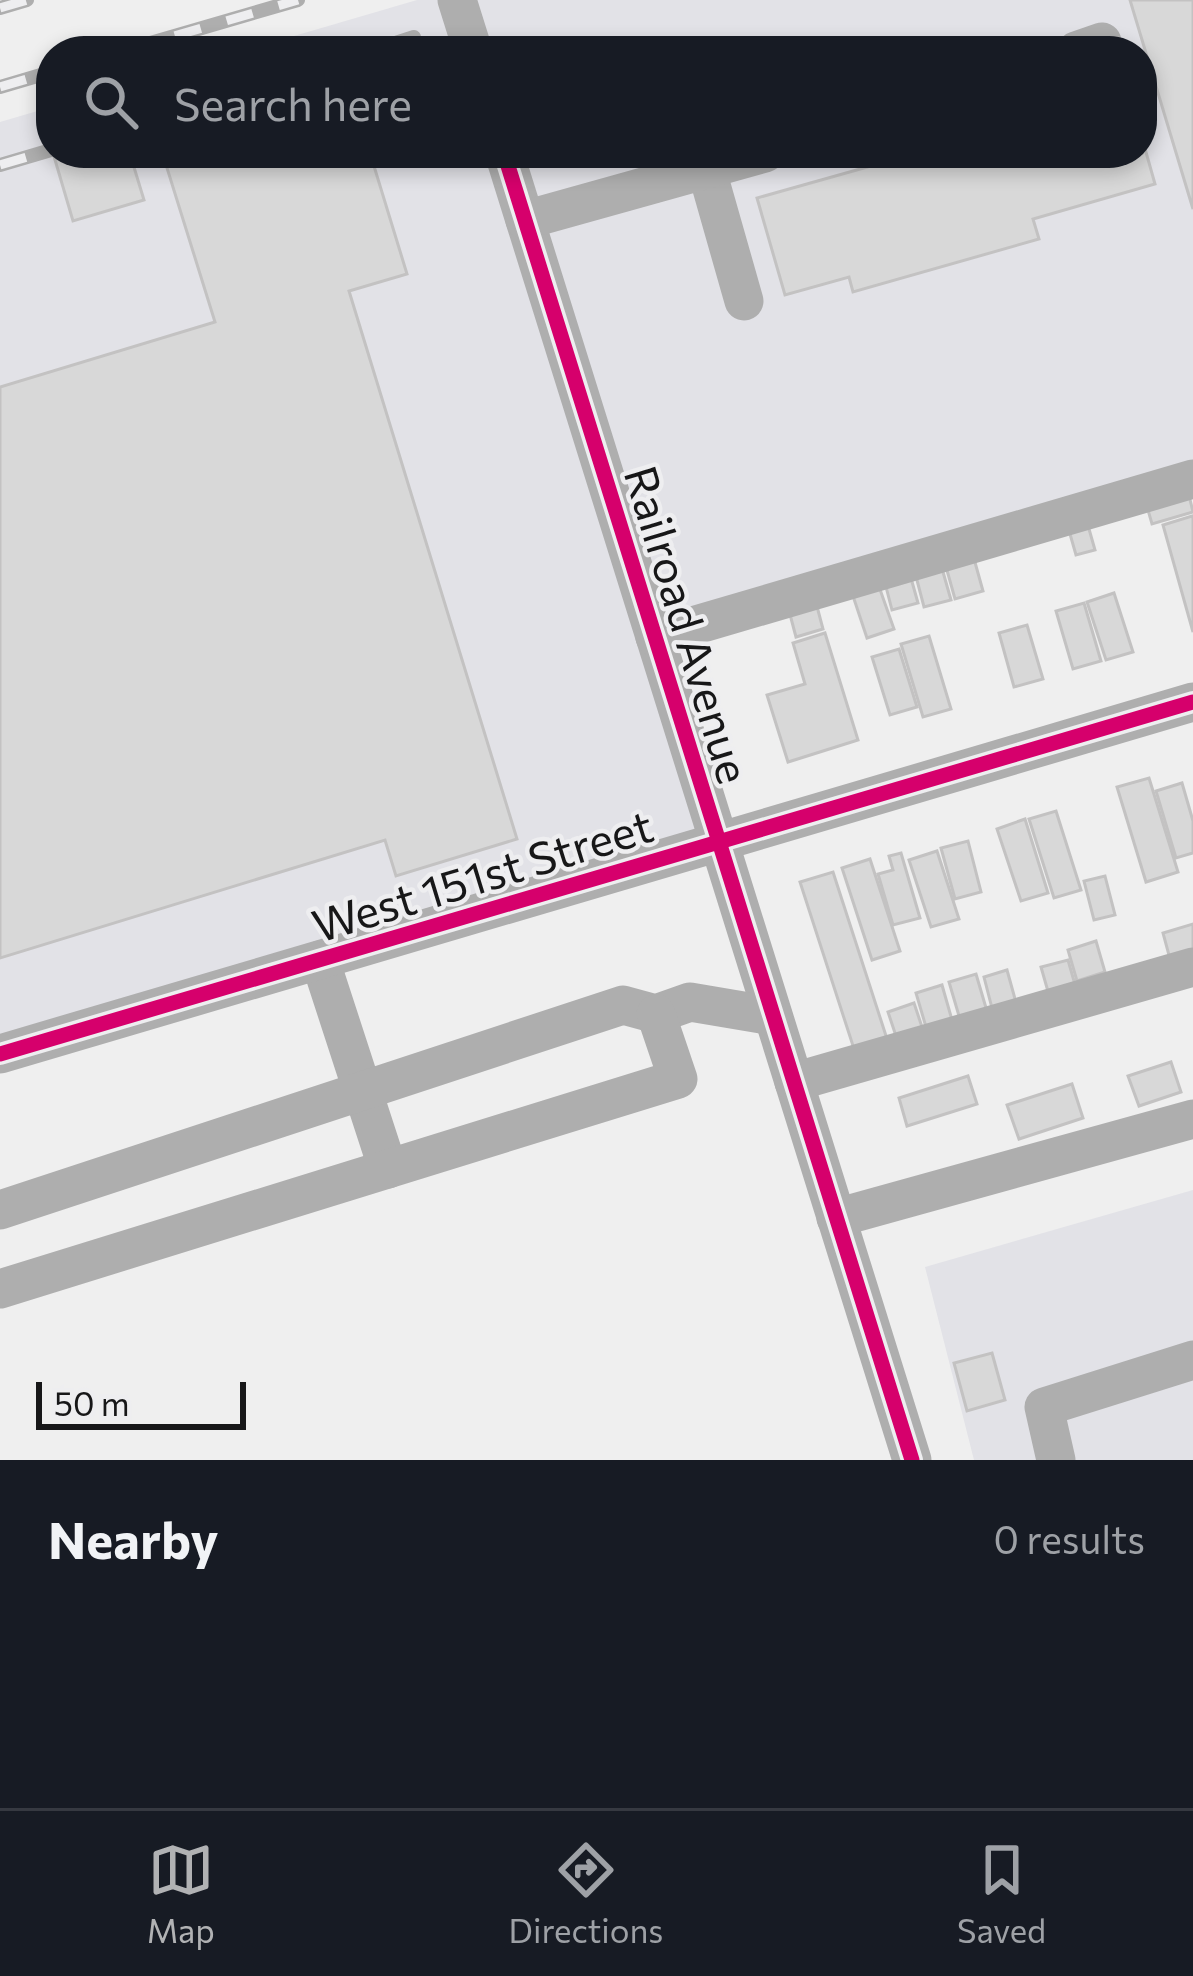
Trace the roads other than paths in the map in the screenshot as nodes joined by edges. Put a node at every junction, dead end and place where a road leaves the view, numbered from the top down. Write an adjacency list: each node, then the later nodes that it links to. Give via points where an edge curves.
1 (457, 0): 2 (street)
2 (468, 36)
3 (509, 168): 6 (street, Railroad Avenue)
4 (717, 168): 5 (street)
5 (707, 171): 6 (street); 7 (street)
6 (525, 220): 9 (street, Railroad Avenue)
7 (744, 301)
8 (1193, 479): 9 (street)
9 (656, 637): 11 (street, Railroad Avenue)
10 (1193, 702): 11 (street, West 151st Street)
11 (718, 841): 12 (street, West 151st Street); 15 (street, Railroad Avenue)
12 (320, 960): 16 (street, West 151st Street); 18 (street)
13 (1193, 967): 17 (street)
14 (656, 1014): 15 (street, via 690,1002); 18 (street, via 622,1005); 20 (street, via 678,1079)
15 (773, 1016): 17 (street, Railroad Avenue)
16 (0, 1054)
17 (794, 1082): 22 (street, Railroad Avenue)
18 (362, 1091): 20 (street); 21 (street)
19 (1193, 1119): 22 (street)
20 (388, 1169): 23 (street)
21 (0, 1210)
22 (836, 1218): 25 (street, Railroad Avenue)
23 (0, 1289)
24 (1193, 1360): 26 (street, via 1045,1407)
25 (912, 1460)
26 (1056, 1460)

